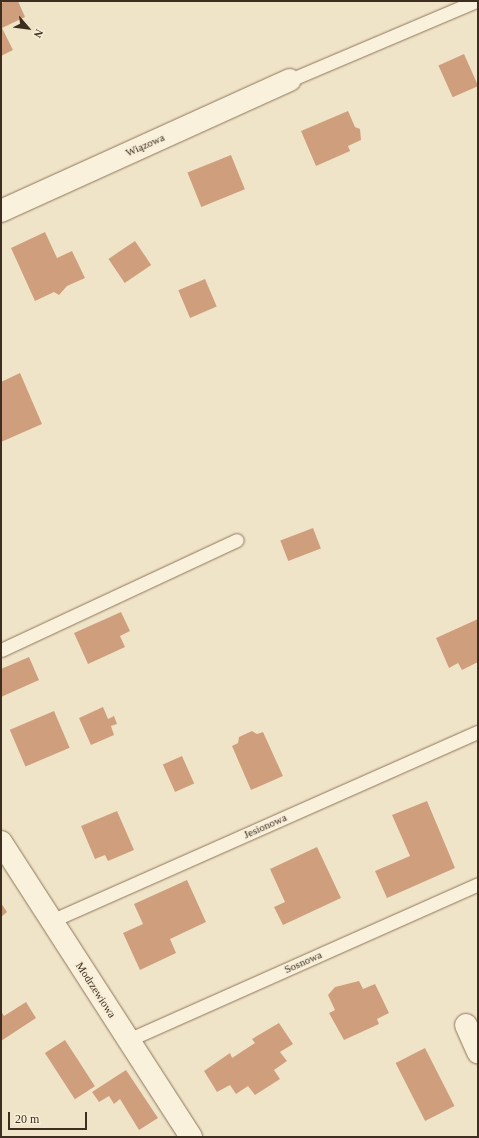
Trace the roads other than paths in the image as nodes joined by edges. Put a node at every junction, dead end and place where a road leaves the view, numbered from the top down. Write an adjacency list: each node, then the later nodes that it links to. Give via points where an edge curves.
1 (476, 1): 2 (lane)
2 (290, 80): 3 (street, Wiązowa)
3 (1, 211)
4 (237, 540): 5 (lane)
5 (1, 650)
6 (478, 732): 9 (lane, Jesionowa)
7 (1, 842): 9 (street, Modrzewiowa)
8 (478, 884): 11 (lane, Sosnowa)
9 (51, 921): 11 (street, Modrzewiowa)
10 (466, 1025): 12 (street)
11 (128, 1040): 13 (street, Modrzewiowa)
12 (478, 1052)
13 (191, 1137)

